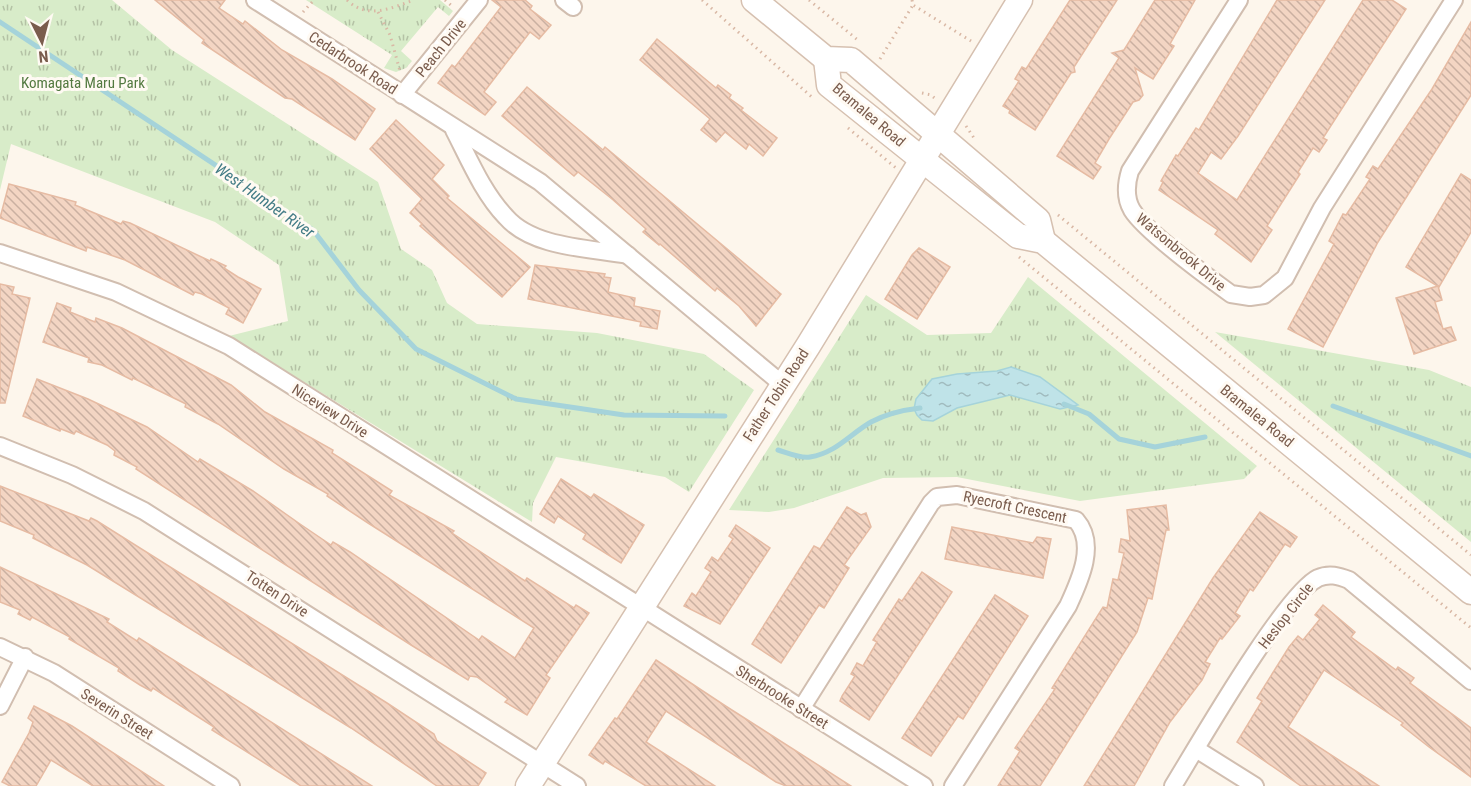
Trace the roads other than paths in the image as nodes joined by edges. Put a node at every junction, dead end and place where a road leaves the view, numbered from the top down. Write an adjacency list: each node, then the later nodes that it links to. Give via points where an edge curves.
1 (255, 0): 8 (street, Cedarbrook Road)
2 (479, 0): 8 (street, Peach Drive)
3 (754, 0): 7 (main road)
4 (1020, 0): 10 (main road, Father Tobin Road)
5 (1239, 0): 6 (street, Watsonbrook Drive, via 1126,183 1129,202 1140,220 1231,294 1250,297 1264,295 1285,278 1322,208)
6 (1454, 0)
7 (826, 59): 10 (main road, Bramalea Road, via 851,60); 11 (main road, Bramalea Road, via 829,85)
8 (402, 95): 9 (street, Cedarbrook Road)
9 (452, 126): 14 (street, Cedarbrook Road, via 540,182); 14 (street, Cedarbrook Road, via 494,202 516,226 548,240)
10 (936, 133): 11 (main road, Father Tobin Road); 12 (main road, Bramalea Road, via 1038,220)
11 (921, 158): 12 (main road, Bramalea Road, via 1018,236); 15 (main road, Father Tobin Road)
12 (1043, 241): 17 (main road, Bramalea Road)
13 (0, 253): 18 (street, Niceview Drive, via 116,292 229,346)
14 (630, 256): 15 (street, Cedarbrook Road)
15 (782, 384): 18 (main road, Father Tobin Road)
16 (0, 446): 25 (street, Totten Drive, via 72,475 144,511)
17 (1471, 592)
18 (641, 608): 23 (street, Sherbrooke Street); 25 (main road, Father Tobin Road)
19 (0, 647): 20 (street, Severin Street)
20 (25, 657): 22 (street); 26 (street, Severin Street)
21 (1471, 681): 24 (street, Heslop Circle, via 1349,580 1320,577 1303,591 1268,637)
22 (0, 706)
23 (801, 709): 29 (street, Sherbrooke Street); 30 (street, Ryecroft Crescent, via 937,497 957,495 1076,520 1086,539 1077,587 1057,625)
24 (1196, 749): 31 (street, Heslop Circle); 32 (street)
25 (542, 764): 27 (main road, Father Tobin Road); 28 (street, Totten Drive)
26 (231, 786)
27 (528, 786)
28 (577, 786)
29 (924, 786)
30 (953, 786)
31 (1173, 786)
32 (1255, 786)

